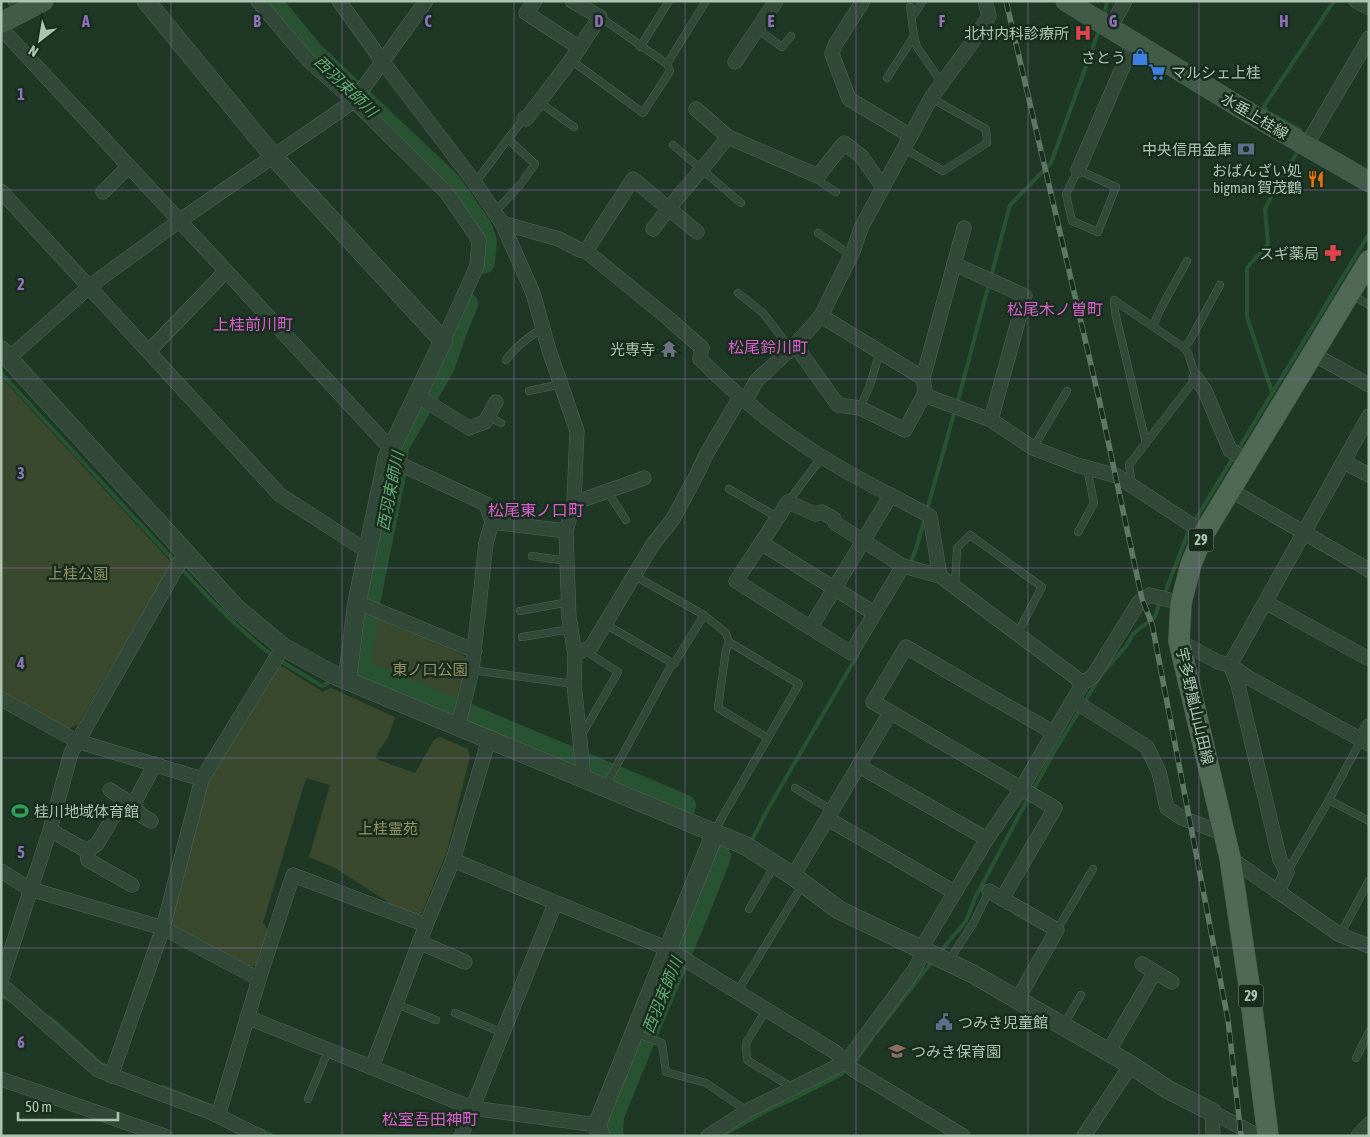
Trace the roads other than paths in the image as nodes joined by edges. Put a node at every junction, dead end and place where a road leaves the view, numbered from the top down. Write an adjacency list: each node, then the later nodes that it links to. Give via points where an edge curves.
1 (146, 1): 50 (street)
2 (258, 1): 38 (street, via 308,60)
3 (426, 1): 33 (street)
4 (535, 1): 31 (street, via 526,13)
5 (572, 1): 17 (street)
6 (669, 1): 30 (lane)
7 (706, 1): 35 (lane)
8 (776, 1): 24 (street)
9 (863, 1): 44 (street, via 832,54 849,100)
10 (923, 1): 21 (lane)
11 (985, 1): 37 (street, via 989,16)
12 (1066, 1): 25 (main road, 水垂上桂線)
13 (1125, 1): 25 (street)
14 (1356, 1): 19 (street)
15 (342, 3): 33 (street)
16 (29, 4): 22 (main road)
17 (589, 5): 20 (street)
18 (910, 7): 21 (lane)
19 (1369, 8)
20 (600, 17): 30 (lane); 31 (street)
21 (912, 17): 27 (lane)
22 (1, 24)
23 (1, 28): 51 (street)
24 (756, 28): 26 (lane, via 782,48); 34 (street)
25 (1110, 28): 29 (main road, 水垂上桂線)
26 (790, 36)
27 (914, 36): 36 (lane); 37 (lane, via 917,46)
28 (1369, 38): 48 (street)
29 (1133, 43): 48 (main road, 水垂上桂線); 53 (street)
30 (640, 47): 35 (lane)
31 (580, 48): 32 (street)
32 (571, 60): 35 (lane, via 643,113 670,70); 40 (street)
33 (383, 62): 38 (street); 56 (street)
34 (735, 62)
35 (667, 64)
36 (887, 78)
37 (943, 84): 39 (street)
38 (357, 97): 50 (street); 83 (street, via 447,193 478,240 477,266)
39 (931, 98): 44 (street); 49 (lane, via 986,129 987,144 943,171)
40 (539, 102): 42 (street); 43 (lane)
41 (696, 109): 45 (street)
42 (524, 118): 46 (lane)
43 (574, 127)
44 (911, 136): 49 (street)
45 (728, 137): 52 (street); 54 (street)
46 (508, 139): 56 (lane); 63 (lane, via 535,164)
47 (673, 144): 52 (lane)
48 (1306, 146): 55 (main road, 水垂上桂線)
49 (905, 149): 57 (street)
50 (274, 157): 64 (street); 83 (street)
51 (129, 166): 59 (street); 64 (street)
52 (702, 170): 61 (lane); 62 (street)
53 (1078, 170): 53 (lane, via 1066,194 1072,221 1098,232 1116,186)
54 (818, 176): 57 (street, via 844,143 862,157); 60 (lane, via 822,183)
55 (1369, 182)
56 (475, 183): 63 (street)
57 (882, 186): 70 (street)
58 (1, 191): 76 (street)
59 (103, 192)
60 (836, 192)
61 (741, 203)
62 (668, 208): 66 (street); 67 (street); 69 (street, via 633,180)
63 (499, 218): 69 (street); 82 (street, via 533,293)
64 (179, 221): 74 (street); 76 (street)
65 (964, 228): 73 (street)
66 (652, 229)
67 (698, 232)
68 (818, 233): 70 (lane)
69 (586, 251): 99 (street, via 702,348 700,358)
70 (851, 255): 80 (street)
71 (1187, 261): 81 (lane)
72 (1369, 261): 78 (main road, 宇多野嵐山山田線 / 29)
73 (954, 264): 91 (street); 104 (street, via 1025,296)
74 (226, 271): 87 (street); 109 (street)
75 (1220, 284): 85 (lane, via 1189,342)
76 (90, 286): 87 (street); 88 (street)
77 (738, 293): 84 (lane, via 763,313)
78 (1350, 293): 79 (lane); 89 (main road, 宇多野嵐山山田線 / 29)
79 (1369, 305)
80 (821, 316): 84 (street); 86 (street)
81 (1153, 326): 85 (lane); 106 (lane, via 1114,300)
82 (543, 328): 90 (lane, via 528,337); 93 (street)
83 (443, 341): 98 (street)
84 (793, 347): 99 (street, via 757,380); 101 (street, via 838,405)
85 (1183, 347): 92 (lane)
86 (880, 351): 91 (street); 101 (lane)
87 (149, 352): 131 (street, via 280,495)
88 (5, 354): 133 (street)
89 (1313, 354): 94 (street); 110 (main road, 宇多野嵐山山田線 / 29)
90 (506, 360)
91 (923, 378): 97 (street)
92 (1196, 378): 106 (lane); 110 (street, via 1205,391 1230,450)
93 (561, 384): 95 (lane); 121 (street, via 577,431)
94 (1369, 385)
95 (529, 391)
96 (1067, 391): 107 (lane)
97 (924, 395): 101 (street, via 905,430); 104 (street)
98 (421, 398): 102 (street, via 469,428 485,422); 109 (street)
99 (742, 399): 108 (street); 137 (street, via 711,445 672,518)
100 (496, 402): 102 (street)
101 (860, 408)
102 (488, 416): 105 (lane)
103 (1369, 416): 111 (street)
104 (991, 420): 107 (street)
105 (501, 423)
106 (1146, 443): 115 (lane, via 1129,465)
107 (1033, 448): 112 (street)
108 (820, 456): 119 (street); 120 (lane)
109 (392, 457): 124 (street, via 486,504); 131 (street)
110 (1248, 461): 117 (main road, 宇多野嵐山山田線 / 29)
111 (1344, 462): 113 (street); 128 (street)
112 (1087, 468): 115 (street, via 1117,476); 127 (lane, via 1094,502)
113 (1369, 476)
114 (644, 478): 118 (street)
115 (1132, 485): 125 (street)
116 (729, 489): 122 (lane)
117 (1230, 490): 125 (main road, 宇多野嵐山山田線 / 29); 128 (street)
118 (607, 491): 121 (street); 123 (lane)
119 (890, 494): 129 (street); 138 (street, via 930,516)
120 (788, 502): 122 (street); 129 (street, via 815,514 822,512)
121 (574, 503): 126 (street)
122 (777, 517): 130 (street)
123 (626, 520)
124 (492, 522): 126 (street); 155 (street, via 486,543)
125 (1196, 528): 143 (main road, 宇多野嵐山山田線 / 29)
126 (566, 531): 134 (street)
127 (1078, 532)
128 (1303, 533): 136 (street); 142 (street)
129 (862, 540): 135 (street); 140 (street)
130 (761, 543): 140 (street); 149 (street, via 736,581)
131 (367, 551): 144 (street)
132 (532, 556): 134 (lane)
133 (180, 560): 157 (street, via 236,608); 174 (street)
134 (567, 562): 141 (street)
135 (903, 566): 138 (street); 146 (street)
136 (1369, 570)
137 (635, 576): 147 (lane); 148 (street)
138 (940, 576): 139 (street)
139 (955, 588): 151 (street); 151 (lane, via 957,548 970,535 1042,587)
140 (834, 589): 146 (street); 149 (street)
141 (569, 602): 145 (lane); 150 (street)
142 (1265, 602): 158 (street); 160 (street)
143 (1181, 603): 153 (main road, 宇多野嵐山山田線 / 29); 163 (street, via 1150,595 1139,602 1093,676)
144 (364, 605): 155 (street); 162 (street)
145 (520, 611)
146 (874, 613): 149 (street, via 852,653)
147 (704, 615): 154 (lane, via 726,632); 159 (lane)
148 (606, 624): 156 (street, via 590,647); 159 (lane)
149 (811, 627)
150 (571, 629): 152 (lane); 156 (street)
151 (1017, 634): 163 (street)
152 (522, 636)
153 (1180, 640): 160 (street, via 1218,662); 191 (main road, 宇多野嵐山山田線 / 29)
154 (729, 642): 172 (lane, via 718,708); 172 (lane, via 799,684)
155 (475, 651): 161 (street)
156 (580, 652): 164 (street); 171 (lane, via 618,672)
157 (279, 654): 162 (street); 179 (street)
158 (1369, 659)
159 (673, 662): 180 (lane)
160 (1230, 665): 175 (street); 199 (street, via 1238,685 1280,860)
161 (472, 670): 164 (lane); 168 (street)
162 (347, 681): 168 (street)
163 (1083, 683): 166 (street)
164 (574, 684): 171 (street)
165 (1, 699): 174 (street)
166 (1074, 700): 170 (street); 191 (street, via 1147,747 1159,772 1167,808 1182,818)
167 (890, 713): 170 (street, via 873,702 906,647); 177 (street); 182 (street)
168 (460, 718): 173 (street)
169 (1369, 726): 175 (street)
170 (1054, 733): 182 (street)
171 (580, 738): 178 (street)
172 (768, 738): 190 (lane)
173 (489, 739): 178 (street); 195 (street)
174 (77, 742): 176 (street); 189 (street, via 71,753)
175 (1365, 742): 184 (lane)
176 (155, 764): 179 (street); 185 (street)
177 (859, 766): 186 (street); 192 (street)
178 (583, 769): 180 (street)
179 (202, 779): 211 (street)
180 (609, 779): 190 (street)
181 (795, 788): 186 (lane)
182 (1021, 788): 192 (street); 207 (street, via 1054,808)
183 (110, 790): 185 (street)
184 (1329, 800): 188 (lane); 199 (lane)
185 (129, 802): 187 (street); 193 (street, via 97,844)
186 (830, 815): 200 (street); 205 (street)
187 (151, 821)
188 (1369, 821)
189 (50, 830): 193 (street); 203 (street)
190 (715, 833): 196 (street, via 746,846); 217 (street)
191 (1225, 834): 194 (main road, 宇多野嵐山山田線 / 29)
192 (987, 839): 205 (street)
193 (87, 851): 202 (street, via 88,860)
194 (1230, 858): 206 (street); 261 (main road, 宇多野嵐山山田線 / 29)
195 (453, 860): 208 (street); 210 (street)
196 (775, 864): 200 (street); 209 (lane)
197 (1093, 869): 212 (lane)
198 (1, 871): 203 (street)
199 (1287, 872): 206 (street)
200 (798, 880): 216 (street, via 839,910); 225 (lane)
201 (1369, 881): 213 (lane)
202 (132, 884)
203 (30, 889): 211 (street); 223 (street)
204 (989, 891): 207 (street); 219 (lane, via 974,922)
205 (954, 892): 216 (street, via 925,942)
206 (1278, 892): 213 (street)
207 (1002, 899): 212 (street)
208 (555, 904): 217 (street); 235 (street)
209 (749, 909)
210 (426, 925): 214 (street); 222 (street, via 293,875)
211 (163, 928): 222 (street); 243 (street)
212 (1057, 930): 227 (street)
213 (1340, 935): 215 (street)
214 (419, 942): 218 (street); 228 (street)
215 (1369, 946)
216 (924, 951): 219 (street); 241 (street)
217 (675, 954): 225 (street); 236 (street)
218 (465, 962)
219 (948, 962): 227 (street)
220 (1142, 964): 221 (street)
221 (1155, 972): 224 (street); 238 (street)
222 (259, 979): 231 (street)
223 (1, 982): 243 (street, via 98,1070)
224 (1172, 982)
225 (737, 992): 229 (street)
226 (1080, 995): 233 (lane)
227 (1017, 1000): 233 (street)
228 (396, 1004): 232 (lane); 242 (street)
229 (766, 1010): 241 (street, via 836,1052); 245 (lane, via 746,1043 747,1060)
230 (456, 1013): 235 (lane)
231 (248, 1017): 237 (street); 250 (street)
232 (436, 1020)
233 (1063, 1026): 238 (street)
234 (1369, 1032): 239 (lane)
235 (503, 1033): 247 (street)
236 (642, 1036): 248 (lane, via 662,1043 666,1072 706,1083); 252 (street)
237 (329, 1049): 242 (street); 246 (lane)
238 (1108, 1052): 240 (street)
239 (1356, 1058)
240 (1131, 1065): 249 (street, via 1167,1089); 258 (street)
241 (849, 1066): 245 (street); 257 (street)
242 (372, 1067): 247 (street)
243 (111, 1076): 250 (street)
244 (1, 1079): 253 (street)
245 (793, 1088): 248 (street)
246 (308, 1099)
247 (472, 1108): 252 (street); 255 (street)
248 (747, 1111): 256 (street)
249 (1212, 1112): 259 (street); 260 (street)
250 (218, 1116): 254 (street)
251 (1369, 1124): 262 (street)
252 (599, 1130)
253 (165, 1136)
254 (259, 1136)
255 (461, 1136)
256 (708, 1136)
257 (964, 1136)
258 (1084, 1136)
259 (1213, 1136)
260 (1258, 1136)
261 (1268, 1136)
262 (1358, 1136)

